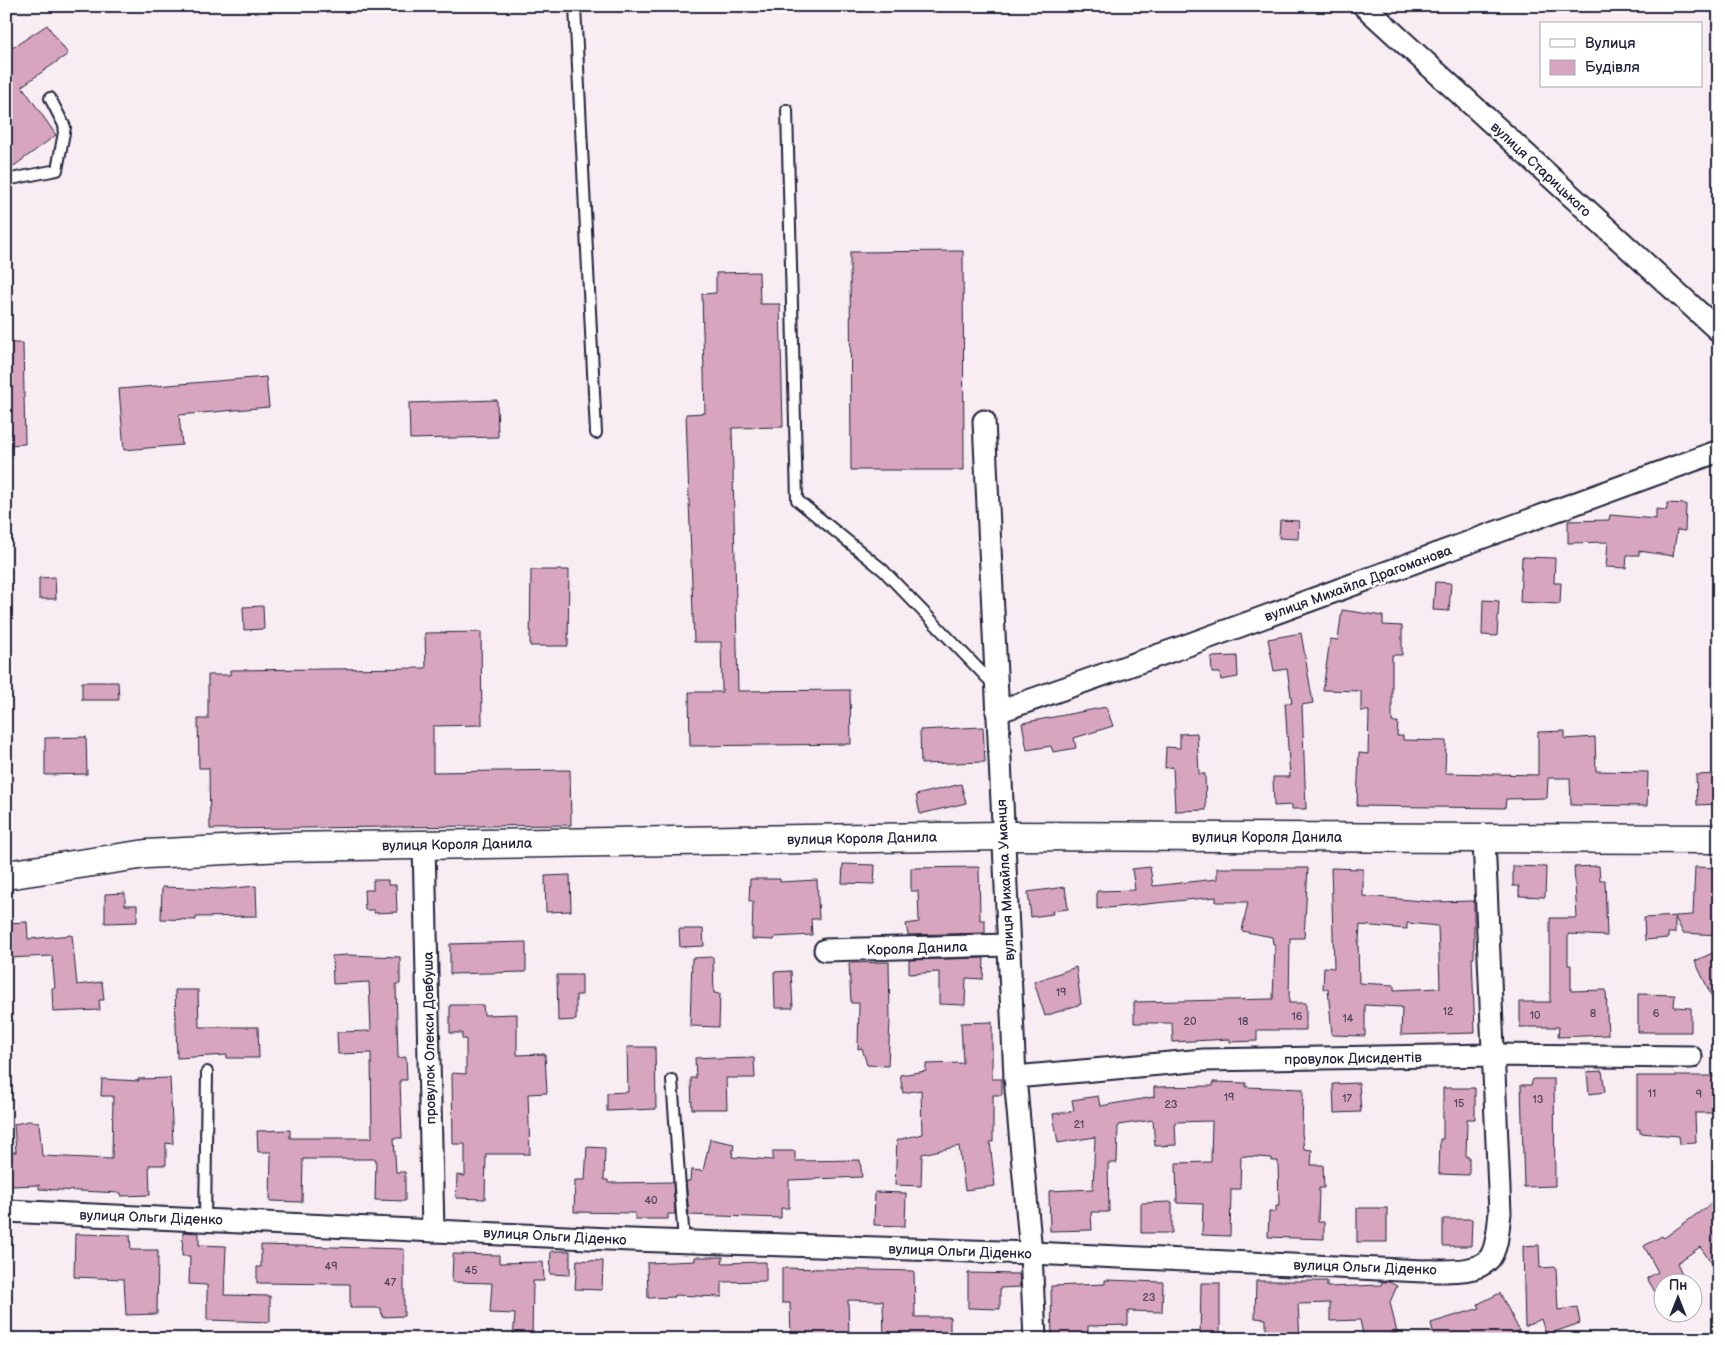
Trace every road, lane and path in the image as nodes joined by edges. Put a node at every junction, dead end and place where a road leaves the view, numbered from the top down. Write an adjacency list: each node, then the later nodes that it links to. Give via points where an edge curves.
1 (575, 6): 8 (lane)
2 (1364, 6): 6 (street, вулиця Старицького)
3 (50, 98): 5 (lane, via 65,127 57,170)
4 (787, 110): 10 (lane, via 796,500 884,570)
5 (6, 180)
6 (1719, 331)
7 (984, 421): 10 (street, вулиця Михайла Уманця)
8 (596, 433)
9 (1719, 451): 11 (street, вулиця Михайла Драгоманова)
10 (996, 686): 11 (street, вулиця Михайла Уманця)
11 (997, 712): 12 (street, вулиця Михайла Уманця)
12 (1002, 836): 13 (main road, вулиця Короля Данила); 15 (main road, вулиця Короля Данила); 17 (street, вулиця Михайла Уманця)
13 (1484, 838): 14 (main road, вулиця Короля Данила); 19 (street, вулиця Ольги Діденко)
14 (1719, 839)
15 (424, 844): 16 (main road, вулиця Короля Данила, via 284,846 146,854); 26 (street, провулок Олекси Довбуша)
16 (6, 875)
17 (1008, 945): 18 (street, Короля Данила); 22 (street, вулиця Михайла Уманця)
18 (826, 950)
19 (1494, 1055): 20 (street, провулок Дисидентів); 22 (street, провулок Дисидентів, via 1204,1060); 28 (street, вулиця Ольги Діденко, via 1500,1213 1496,1243 1488,1260 1473,1269 1423,1271)
20 (1691, 1057)
21 (207, 1072): 25 (lane)
22 (1015, 1076): 28 (street, вулиця Михайла Уманця)
23 (672, 1080): 27 (lane)
24 (6, 1211): 25 (street, вулиця Ольги Діденко)
25 (205, 1220): 26 (street, вулиця Ольги Діденко)
26 (433, 1230): 27 (street, вулиця Ольги Діденко)
27 (684, 1242): 28 (street, вулиця Ольги Діденко)
28 (1031, 1253): 29 (street, вулиця Михайла Уманця)
29 (1035, 1339)

